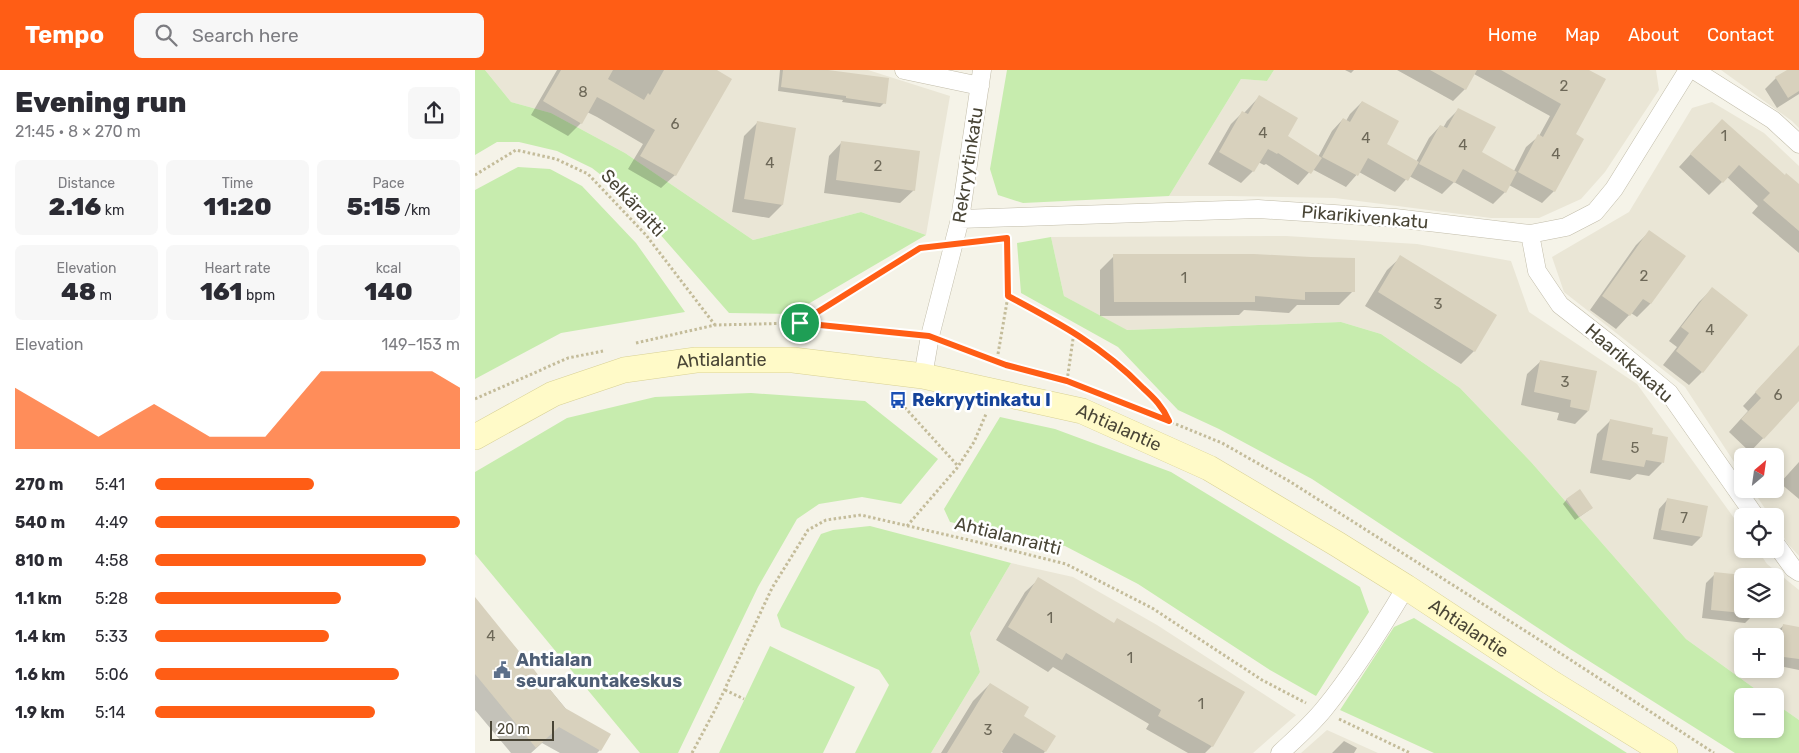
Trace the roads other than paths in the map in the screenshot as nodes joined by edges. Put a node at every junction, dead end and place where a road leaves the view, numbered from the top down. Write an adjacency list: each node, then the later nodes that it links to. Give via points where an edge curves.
1 (904, 70): 4 (street)
2 (1688, 70): 7 (street, Pikarikivenkatu, via 1595,212 1567,227)
3 (1694, 70): 5 (street, via 1773,120)
4 (981, 78): 6 (street, Rekryytinkatu)
5 (1799, 144)
6 (961, 219): 7 (street, Pikarikivenkatu, via 1259,209 1395,218); 8 (street, Rekryytinkatu, via 929,336)
7 (1530, 234): 10 (street, Haarikkakatu, via 1537,271 1560,305 1669,393)
8 (923, 376): 9 (main road, Ahtialantie, via 793,360 696,360 624,370 553,394); 13 (main road, Ahtialantie, via 1082,411 1209,468)
9 (475, 437)
10 (1749, 508)
11 (1784, 556): 12 (street)
12 (1799, 572)
13 (1406, 587): 14 (street, via 1323,711); 15 (main road, Ahtialantie)
14 (1280, 753)
15 (1665, 753)

